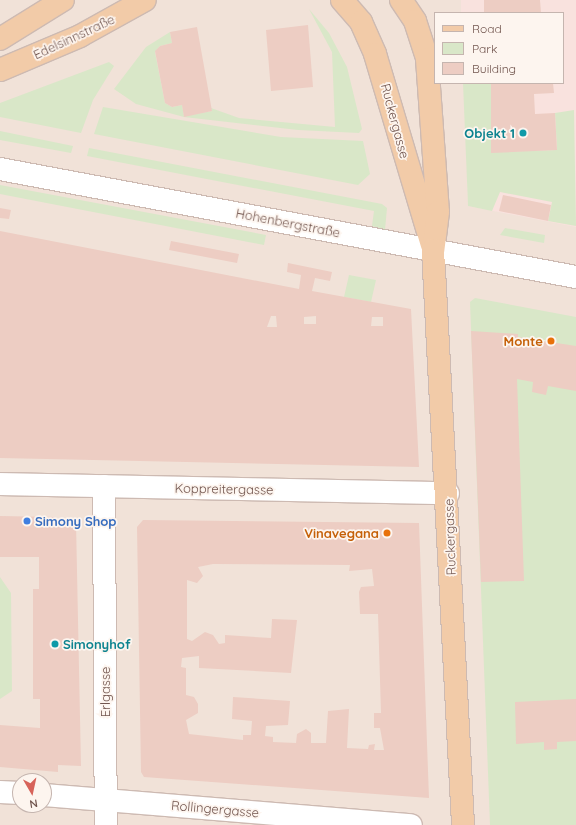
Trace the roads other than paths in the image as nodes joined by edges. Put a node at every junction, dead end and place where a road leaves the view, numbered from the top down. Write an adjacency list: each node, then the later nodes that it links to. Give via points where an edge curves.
1 (63, 0): 5 (main road)
2 (145, 0): 6 (main road, Edelsinnstraße, via 80,36)
3 (342, 0): 8 (main road, Ruckergasse, via 361,22 377,60)
4 (401, 0): 8 (main road, Ruckergasse, via 415,21 427,59 438,212)
5 (0, 39)
6 (0, 70)
7 (0, 169): 8 (street, Hohenbergstraße)
8 (433, 250): 9 (street, Hohenbergstraße); 12 (main road, Ruckergasse)
9 (576, 277)
10 (0, 484): 11 (street, Koppreitergasse)
11 (104, 486): 12 (street, Koppreitergasse); 16 (street, Erlgasse)
12 (448, 493): 19 (main road, Ruckergasse)
13 (0, 792): 14 (street)
14 (12, 793)
15 (52, 796): 16 (street, Rollingergasse)
16 (106, 800): 17 (street, Erlgasse); 18 (street, Rollingergasse)
17 (106, 825)
18 (411, 825)
19 (463, 825)

